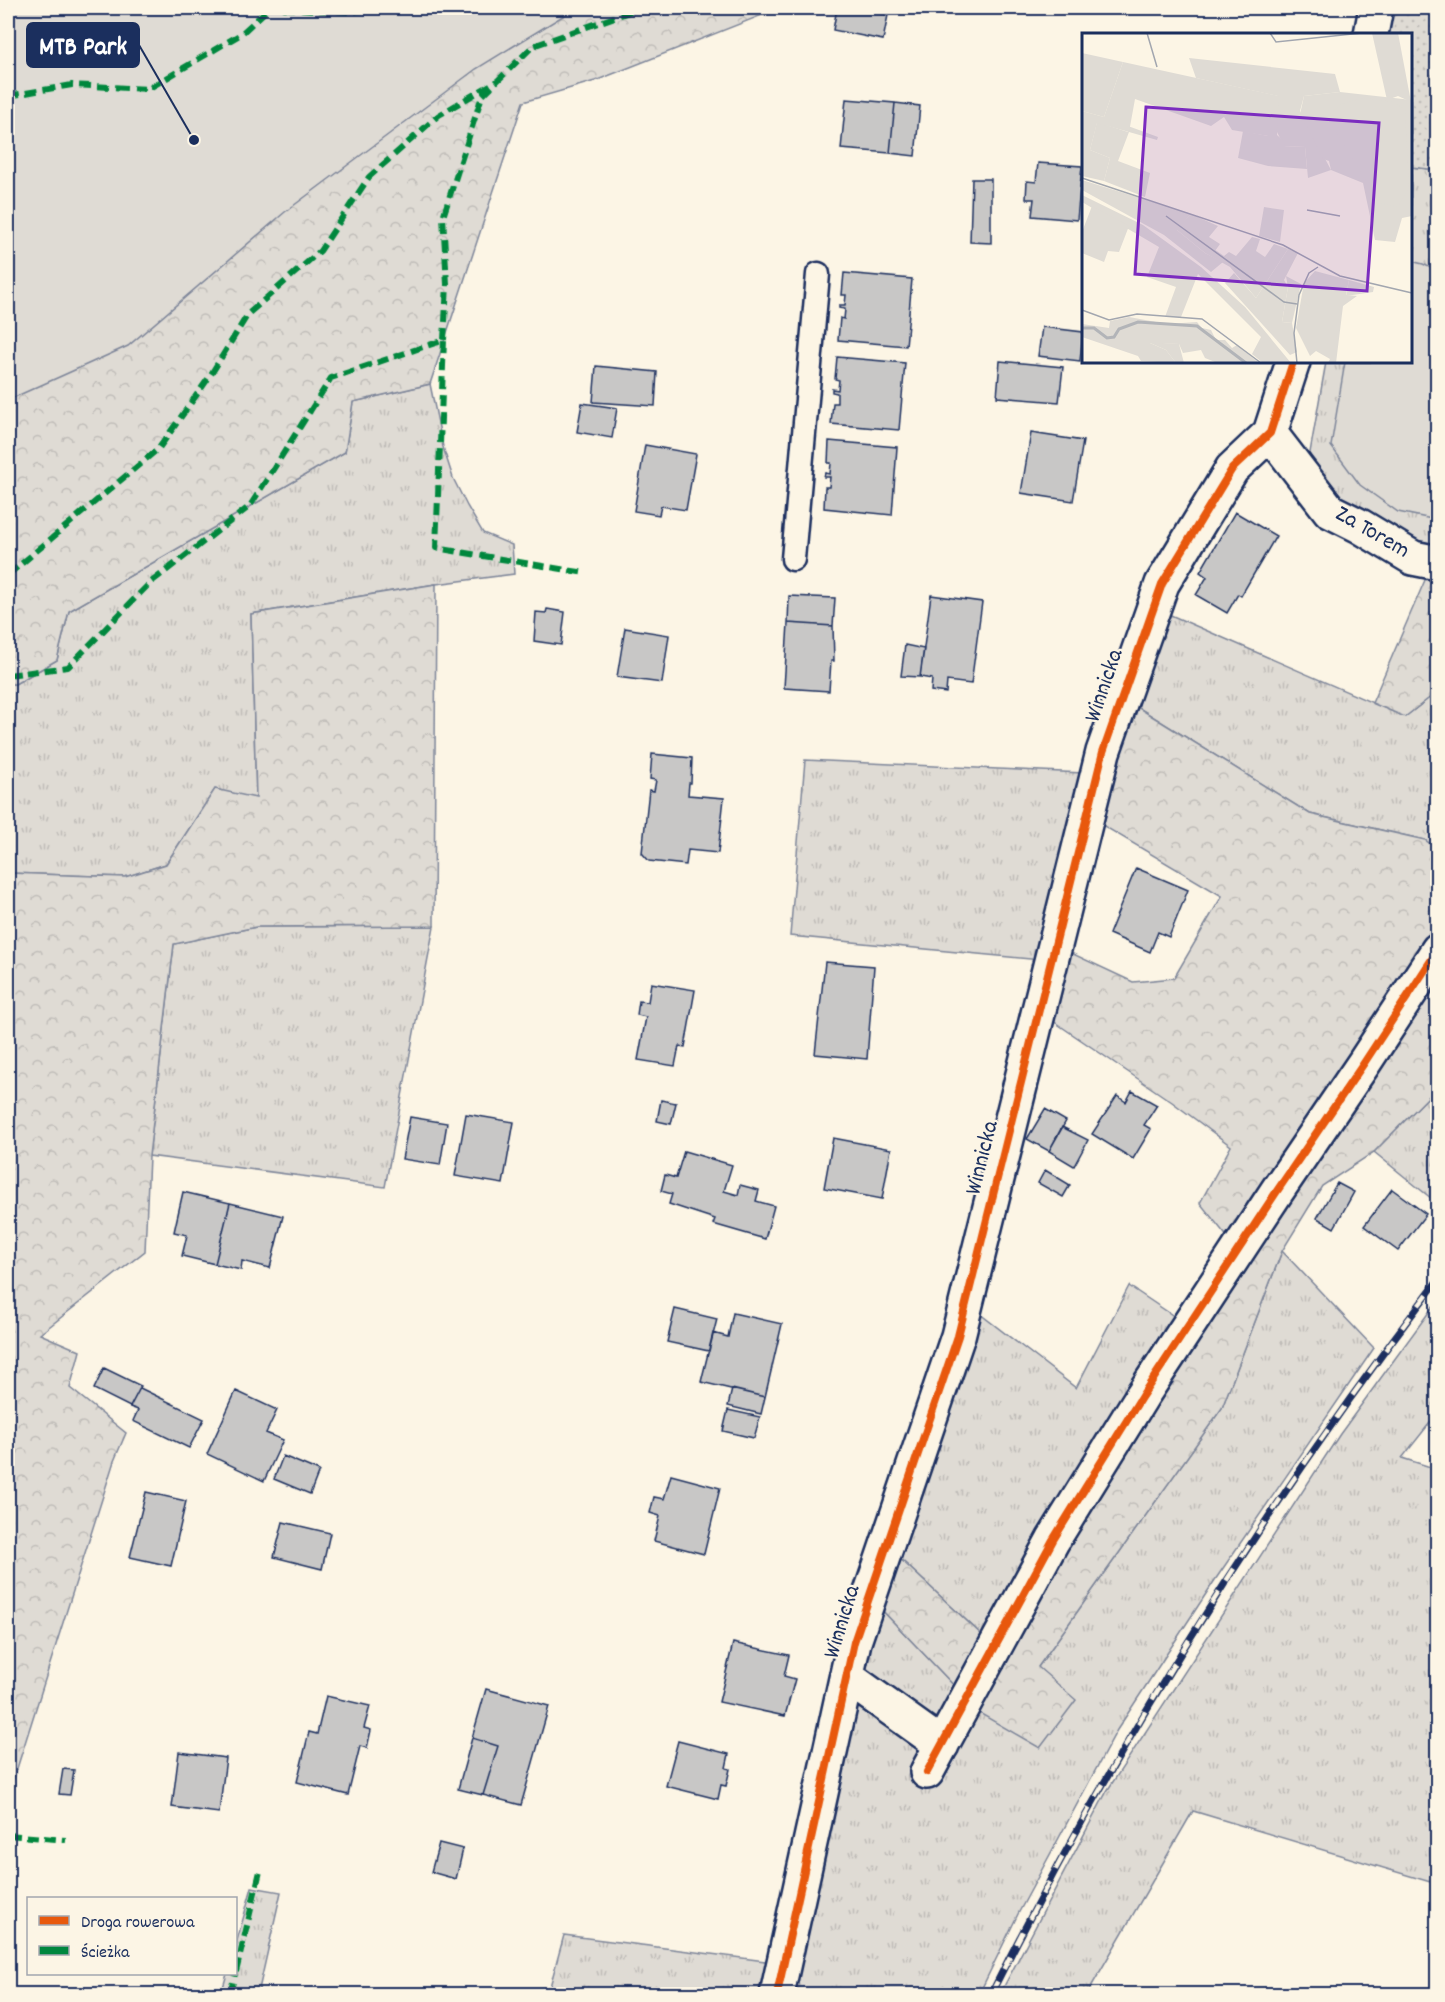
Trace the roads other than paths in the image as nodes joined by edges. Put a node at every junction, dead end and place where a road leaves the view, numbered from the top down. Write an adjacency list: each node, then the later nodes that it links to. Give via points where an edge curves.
1 (1376, 8): 2 (street)
2 (1371, 33)
3 (818, 274): 6 (lane)
4 (1293, 363): 5 (street, Winnicka)
5 (1270, 433): 7 (street, Za Torem, via 1330,511 1413,558); 9 (street, Winnicka, via 1232,469 1162,584 1103,752 958,1336 854,1642)
6 (793, 560)
7 (1437, 563)
8 (1437, 950): 9 (street, via 1142,1396 1053,1540 935,1759)
9 (847, 1677): 10 (street, Winnicka)
10 (777, 1995)

